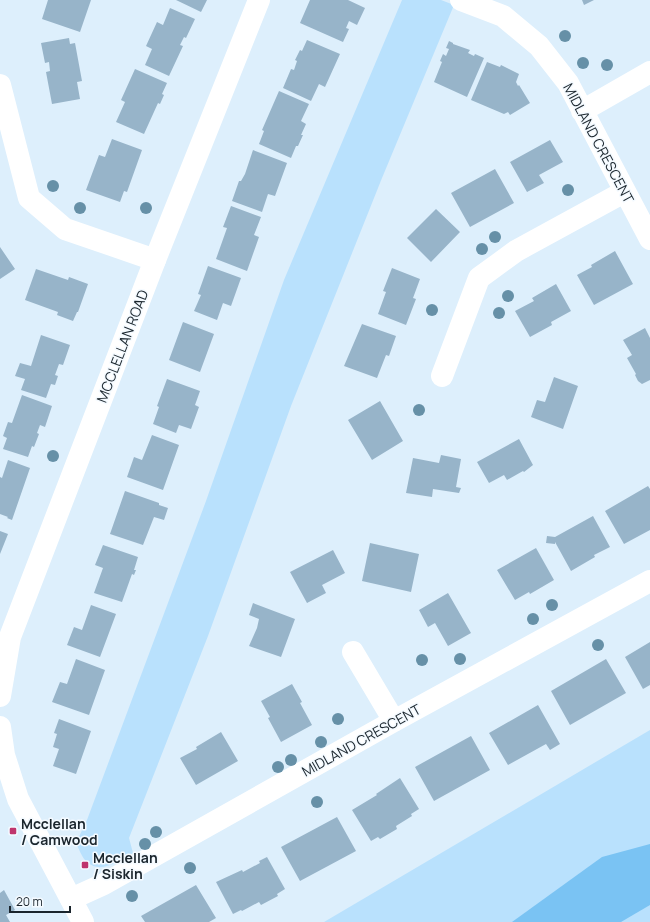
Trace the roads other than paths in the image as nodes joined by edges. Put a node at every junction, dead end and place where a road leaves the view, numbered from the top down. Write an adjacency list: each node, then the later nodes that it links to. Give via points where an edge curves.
1 (259, 0): 8 (street, MCCLELLAN ROAD)
2 (461, 0): 5 (street, MIDLAND CRESCENT, via 503,16 539,46 568,83)
3 (650, 72): 5 (street)
4 (0, 85): 8 (street, via 29,198 65,229)
5 (582, 111): 6 (street, MIDLAND CRESCENT)
6 (624, 192): 7 (street, MIDLAND CRESCENT); 9 (street, via 516,251 480,278)
7 (650, 239)
8 (155, 260): 11 (street, MCCLELLAN ROAD)
9 (442, 376)
10 (650, 581): 14 (street, MIDLAND CRESCENT)
11 (5, 635): 13 (street, MCCLELLAN ROAD)
12 (353, 652): 14 (street)
13 (0, 696)
14 (394, 721): 16 (street, MIDLAND CRESCENT, via 104,884)
15 (0, 727): 16 (street, via 4,756 18,799)
16 (71, 899): 17 (street)
17 (83, 922)

